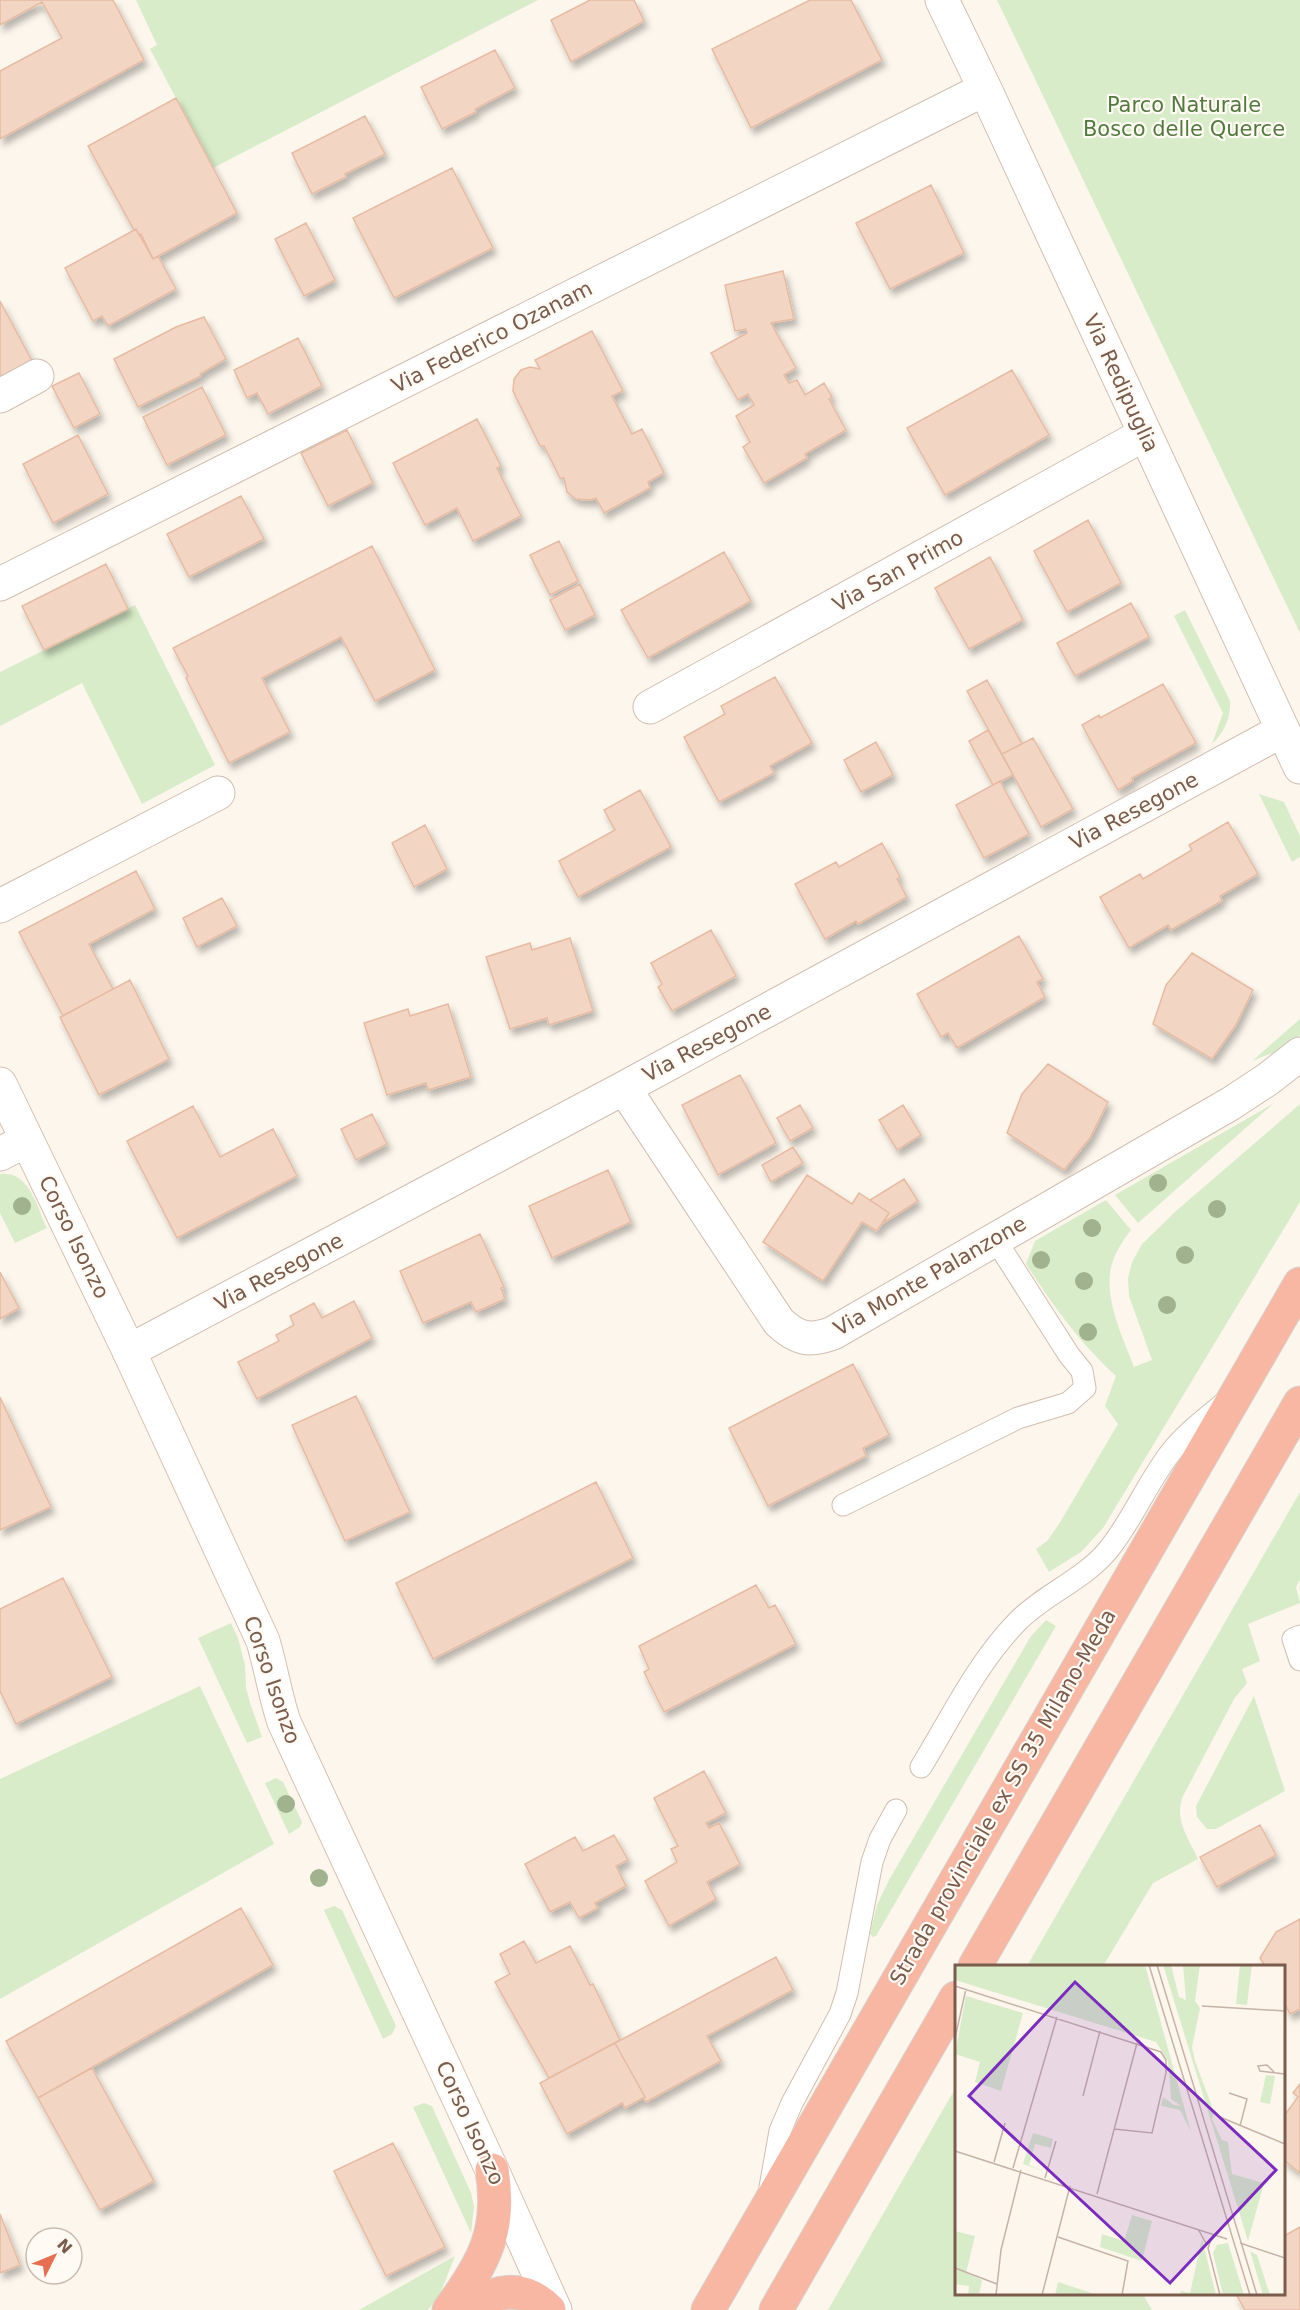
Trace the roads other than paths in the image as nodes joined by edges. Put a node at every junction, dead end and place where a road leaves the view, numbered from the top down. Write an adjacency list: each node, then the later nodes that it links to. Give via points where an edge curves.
1 (942, 0): 2 (street, Via Redipuglia)
2 (985, 89): 5 (street, Via Redipuglia); 6 (street, Via Federico Ozanam)
3 (37, 376): 4 (street)
4 (0, 396)
5 (1145, 434): 7 (street, Via San Primo); 8 (street, Via Redipuglia)
6 (0, 584)
7 (650, 707)
8 (1283, 730): 9 (street, Via Redipuglia); 14 (street, Via Resegone)
9 (1300, 767)
10 (218, 793): 11 (street)
11 (0, 906)
12 (1300, 1054): 16 (street, Via Monte Palanzone, via 1230,1104)
13 (0, 1084): 15 (street, Corso Isonzo)
14 (624, 1088): 16 (street, Via Monte Palanzone, via 779,1322 791,1333 820,1338 833,1333); 18 (street, Via Resegone)
15 (13, 1147): 18 (street, Corso Isonzo)
16 (995, 1239): 21 (lane, via 1082,1371 1085,1388 1068,1403 1018,1418)
17 (1300, 1284): 19 (highway, Strada provinciale ex SS 35 Milano-Meda)
18 (129, 1351): 28 (street, Corso Isonzo, via 263,1641 284,1722)
19 (1241, 1385): 24 (lane, via 1169,1454 1124,1529 1095,1564 1017,1622 977,1674); 29 (highway, Strada provinciale ex SS 35 Milano-Meda)
20 (1300, 1404): 26 (highway)
21 (843, 1505)
22 (1300, 1636): 23 (lane, via 1293,1639)
23 (1300, 1660)
24 (921, 1767)
25 (896, 1810): 29 (lane, via 872,1862 840,2014 780,2131)
26 (976, 1965)
27 (955, 2001): 34 (highway)
28 (492, 2170): 30 (street, Corso Isonzo); 31 (highway, via 496,2216 490,2239 478,2266)
29 (765, 2211): 33 (highway, Strada provinciale ex SS 35 Milano-Meda)
30 (543, 2301): 32 (highway, via 511,2291)
31 (449, 2310)
32 (464, 2310)
33 (708, 2310)
34 (776, 2310)

